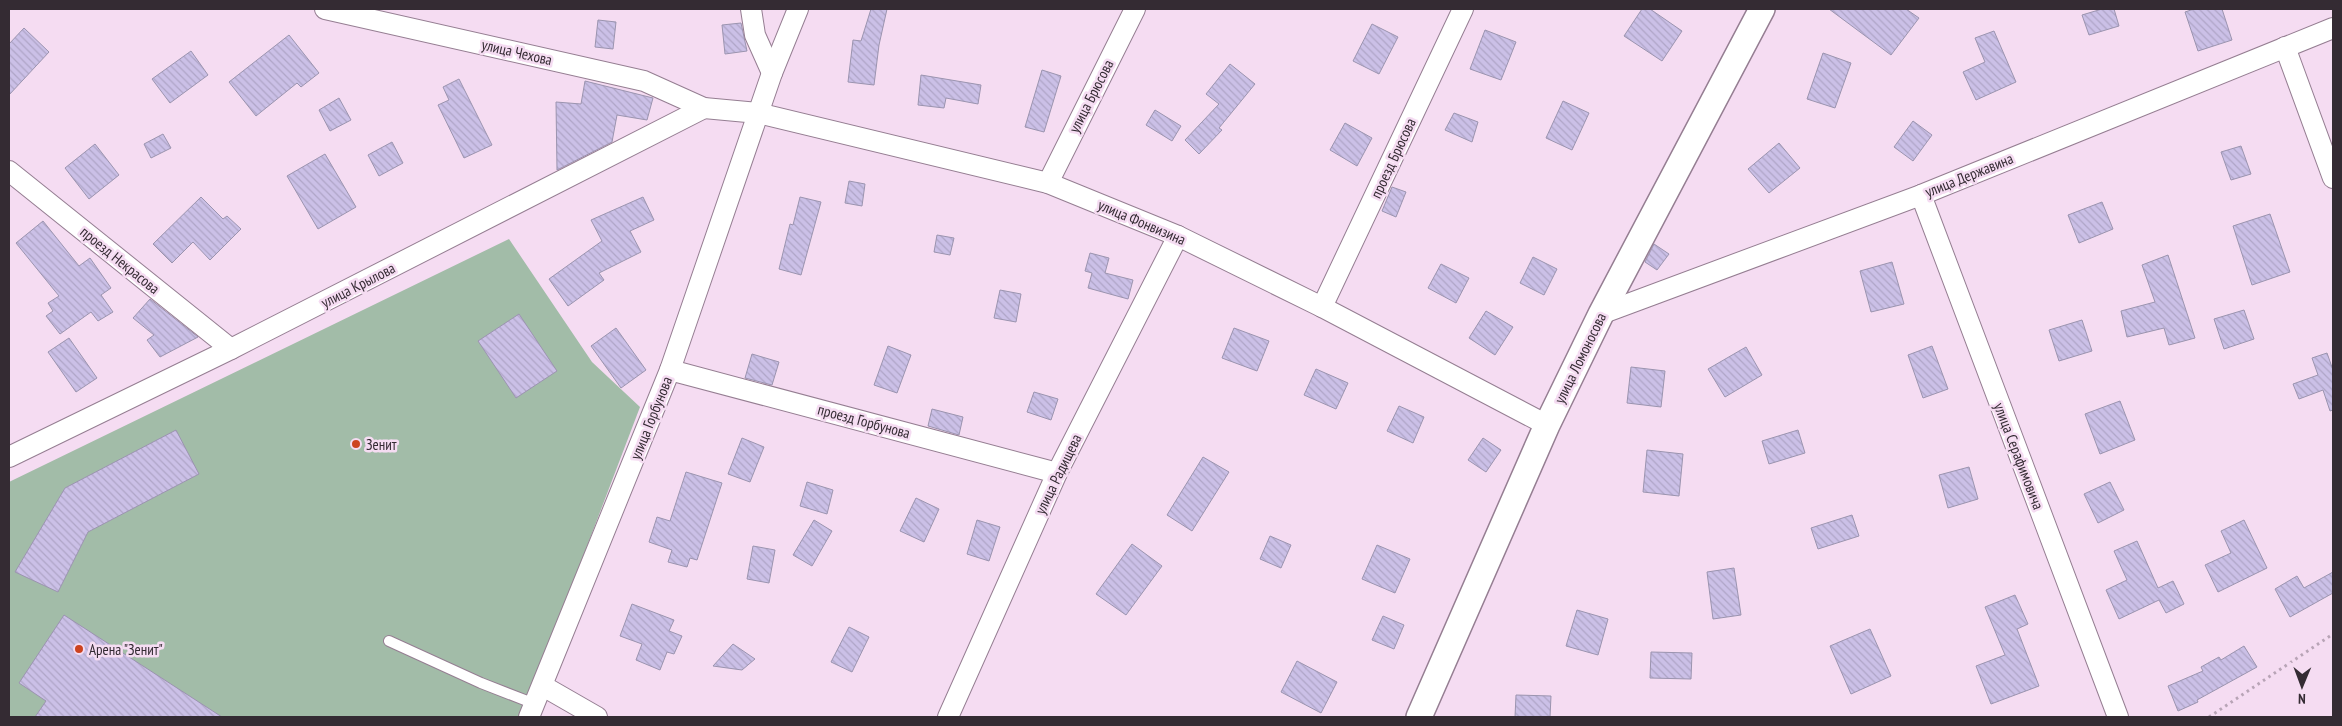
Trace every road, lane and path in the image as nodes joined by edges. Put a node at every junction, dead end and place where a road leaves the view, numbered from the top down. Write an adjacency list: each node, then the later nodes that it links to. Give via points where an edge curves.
1 (325, 9): 10 (street, улица Чехова, via 644,81)
2 (751, 9): 9 (street, via 755,35)
3 (798, 9): 9 (street, улица Горбунова)
4 (1135, 9): 14 (street, улица Брюсова)
5 (1463, 9): 17 (street, проезд Брюсова)
6 (1762, 9): 18 (street, улица Ломоносова)
7 (2333, 28): 8 (street, улица Державина)
8 (2284, 47): 13 (street); 15 (street, улица Державина)
9 (772, 73): 11 (street, улица Горбунова)
10 (704, 108): 11 (street, улица Фонвизина); 19 (street, улица Крылова)
11 (758, 113): 14 (street, улица Фонвизина); 20 (street, улица Горбунова)
12 (9, 171): 19 (street, проезд Некрасова)
13 (2333, 178)
14 (1048, 183): 16 (street, улица Фонвизина)
15 (1921, 195): 18 (street, улица Державина); 30 (street, улица Серафимовича)
16 (1178, 236): 17 (street, улица Фонвизина); 23 (street, улица Радищева)
17 (1322, 307): 21 (street, улица Фонвизина)
18 (1601, 314): 21 (street, улица Ломоносова)
19 (231, 349): 22 (street, улица Крылова)
20 (670, 370): 23 (street, проезд Горбунова); 26 (street, улица Горбунова)
21 (1547, 425): 29 (street, улица Ломоносова)
22 (9, 457)
23 (1057, 472): 28 (street, улица Радищева)
24 (2333, 634): 31 (path)
25 (389, 642): 26 (lane)
26 (535, 703): 27 (street)
27 (597, 717)
28 (948, 717)
29 (1419, 717)
30 (2118, 717)
31 (2209, 717)

